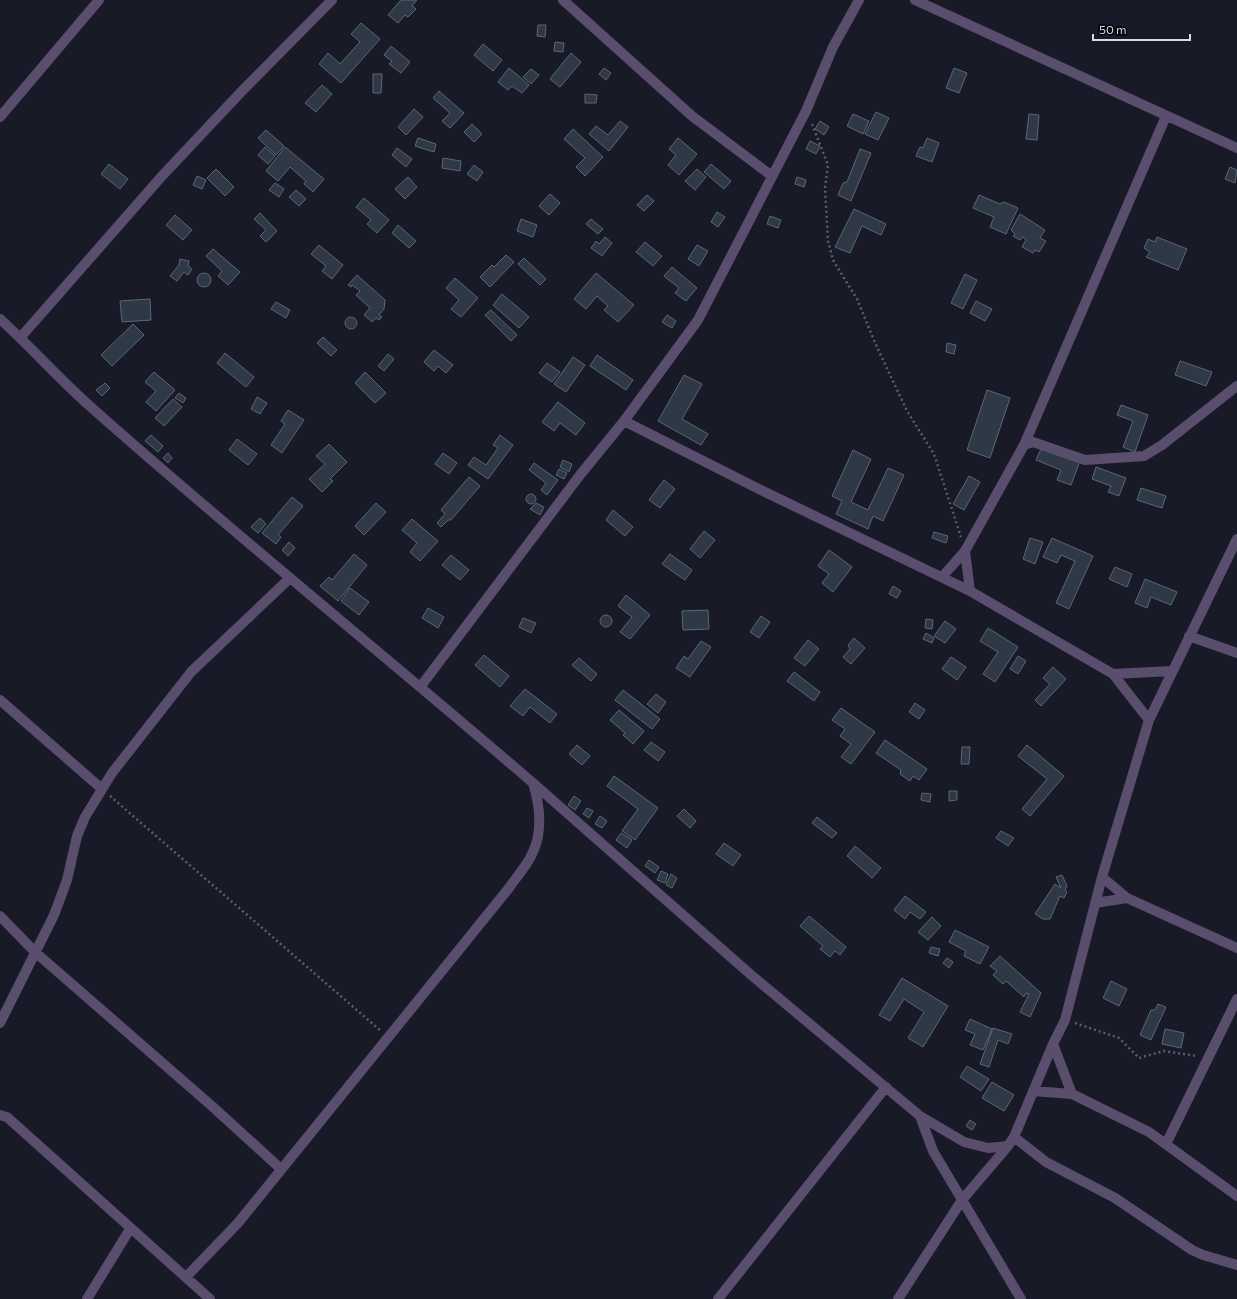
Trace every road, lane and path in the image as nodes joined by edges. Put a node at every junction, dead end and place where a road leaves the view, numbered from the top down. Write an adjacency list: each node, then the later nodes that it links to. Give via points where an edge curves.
1 (98, 0): 8 (street)
2 (332, 0): 12 (street, via 162,176)
3 (564, 0): 10 (street, via 692,116)
4 (859, 0): 6 (street, via 833,47)
5 (915, 0): 7 (street)
6 (806, 111): 10 (street); 17 (path, via 828,165 825,188 828,241 833,260 857,299 907,411 934,454)
7 (1166, 116): 9 (street); 15 (street)
8 (0, 117)
9 (1237, 148)
10 (772, 176): 14 (street, via 698,320)
11 (0, 319): 12 (street)
12 (20, 338): 19 (street, via 90,406)
13 (1237, 386): 15 (street, via 1162,445 1144,456 1085,460 1033,442)
14 (624, 421): 18 (street); 25 (street, via 580,475)
15 (1024, 445): 17 (street)
16 (1237, 539): 21 (street)
17 (965, 551): 18 (street); 20 (street)
18 (942, 577): 20 (street)
19 (290, 578): 25 (street); 29 (street, via 191,672 139,736)
20 (970, 591): 24 (street)
21 (1188, 636): 22 (street); 23 (street)
22 (1237, 652)
23 (1172, 672): 24 (street); 27 (street)
24 (1113, 674): 27 (street)
25 (421, 686): 28 (street)
26 (0, 700): 29 (street)
27 (1149, 720): 30 (street)
28 (533, 783): 39 (street, via 539,821 533,854 509,888); 42 (street, via 750,974)
29 (102, 789): 35 (street, via 77,836 67,880 54,915); 39 (path)
30 (1102, 876): 31 (street); 32 (street)
31 (1127, 898): 32 (street); 34 (street)
32 (1095, 903): 37 (street)
33 (0, 916): 35 (street)
34 (1237, 948)
35 (35, 952): 38 (street); 50 (street)
36 (1237, 999): 41 (street)
37 (1065, 1020): 40 (street); 41 (path, via 1119,1038 1139,1058 1164,1051)
38 (0, 1023)
39 (388, 1037): 50 (street)
40 (1052, 1044): 43 (street); 44 (street)
41 (1209, 1058): 48 (street)
42 (886, 1087): 46 (street); 58 (street)
43 (1033, 1091): 44 (street); 47 (street)
44 (1072, 1094): 48 (street, via 1150,1132)
45 (0, 1115): 53 (street, via 12,1122)
46 (920, 1116): 49 (street, via 964,1142 988,1148); 52 (street, via 933,1151)
47 (1014, 1137): 49 (street); 54 (street, via 1046,1162 1115,1198 1192,1250)
48 (1166, 1144): 51 (street)
49 (1008, 1146): 52 (street)
50 (281, 1169): 55 (street, via 238,1222)
51 (1237, 1196)
52 (962, 1200): 59 (street); 60 (street)
53 (130, 1229): 55 (street); 56 (street)
54 (1237, 1265)
55 (186, 1277): 57 (street)
56 (87, 1299)
57 (210, 1299)
58 (718, 1299)
59 (898, 1299)
60 (1021, 1299)

